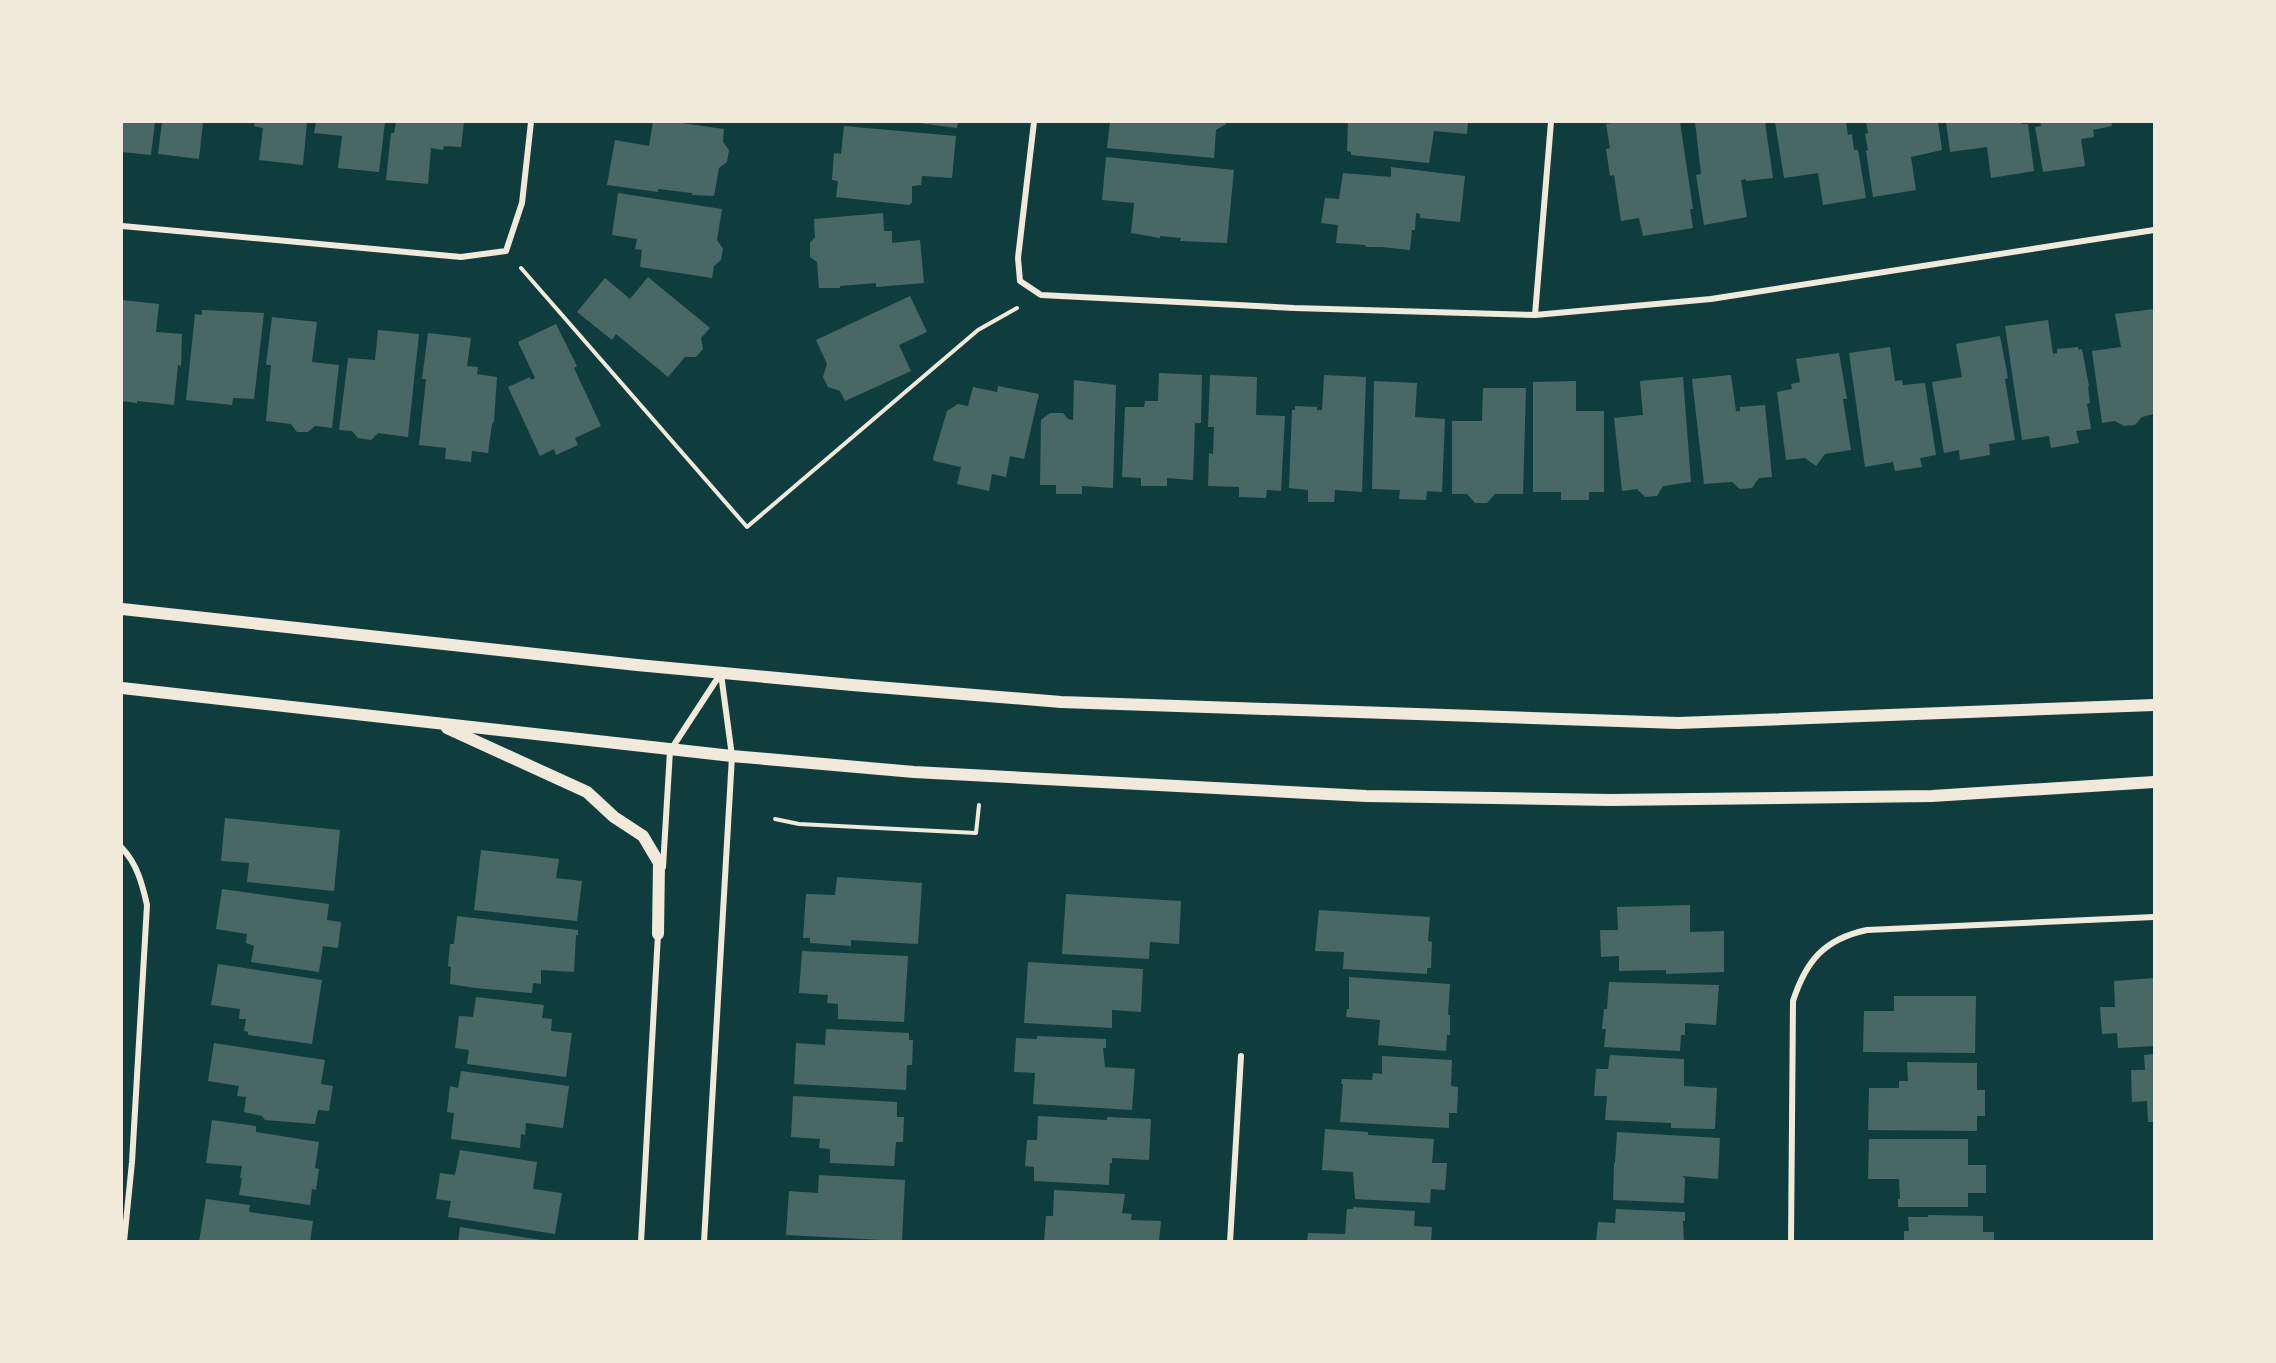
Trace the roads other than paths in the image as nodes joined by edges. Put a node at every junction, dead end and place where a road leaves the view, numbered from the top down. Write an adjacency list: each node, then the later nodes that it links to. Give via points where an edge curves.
1 (531, 122): 4 (street, via 522,203 506,251 461,257)
2 (1034, 122): 6 (street, via 1018,258 1020,281 1041,295)
3 (1551, 122): 6 (street)
4 (122, 226)
5 (2154, 230): 6 (street, via 1711,299)
6 (1535, 315)
7 (122, 609): 8 (main road)
8 (721, 673): 10 (main road, via 1062,702 1678,723); 12 (street); 13 (street)
9 (122, 688): 11 (main road)
10 (2154, 705)
11 (435, 723): 12 (main road); 17 (main road, via 586,792 642,836 659,863)
12 (670, 750): 13 (main road); 17 (street)
13 (732, 756): 14 (main road, via 914,772 1366,796 1610,800 1932,796); 21 (street)
14 (2154, 782)
15 (122, 848): 19 (street, via 140,876 147,904)
16 (2154, 916): 23 (street, via 1867,930 1833,941 1816,956 1800,978 1793,1002)
17 (658, 934): 20 (street)
18 (1241, 1056): 22 (street)
19 (124, 1242)
20 (641, 1242)
21 (704, 1242)
22 (1230, 1242)
23 (1791, 1242)

